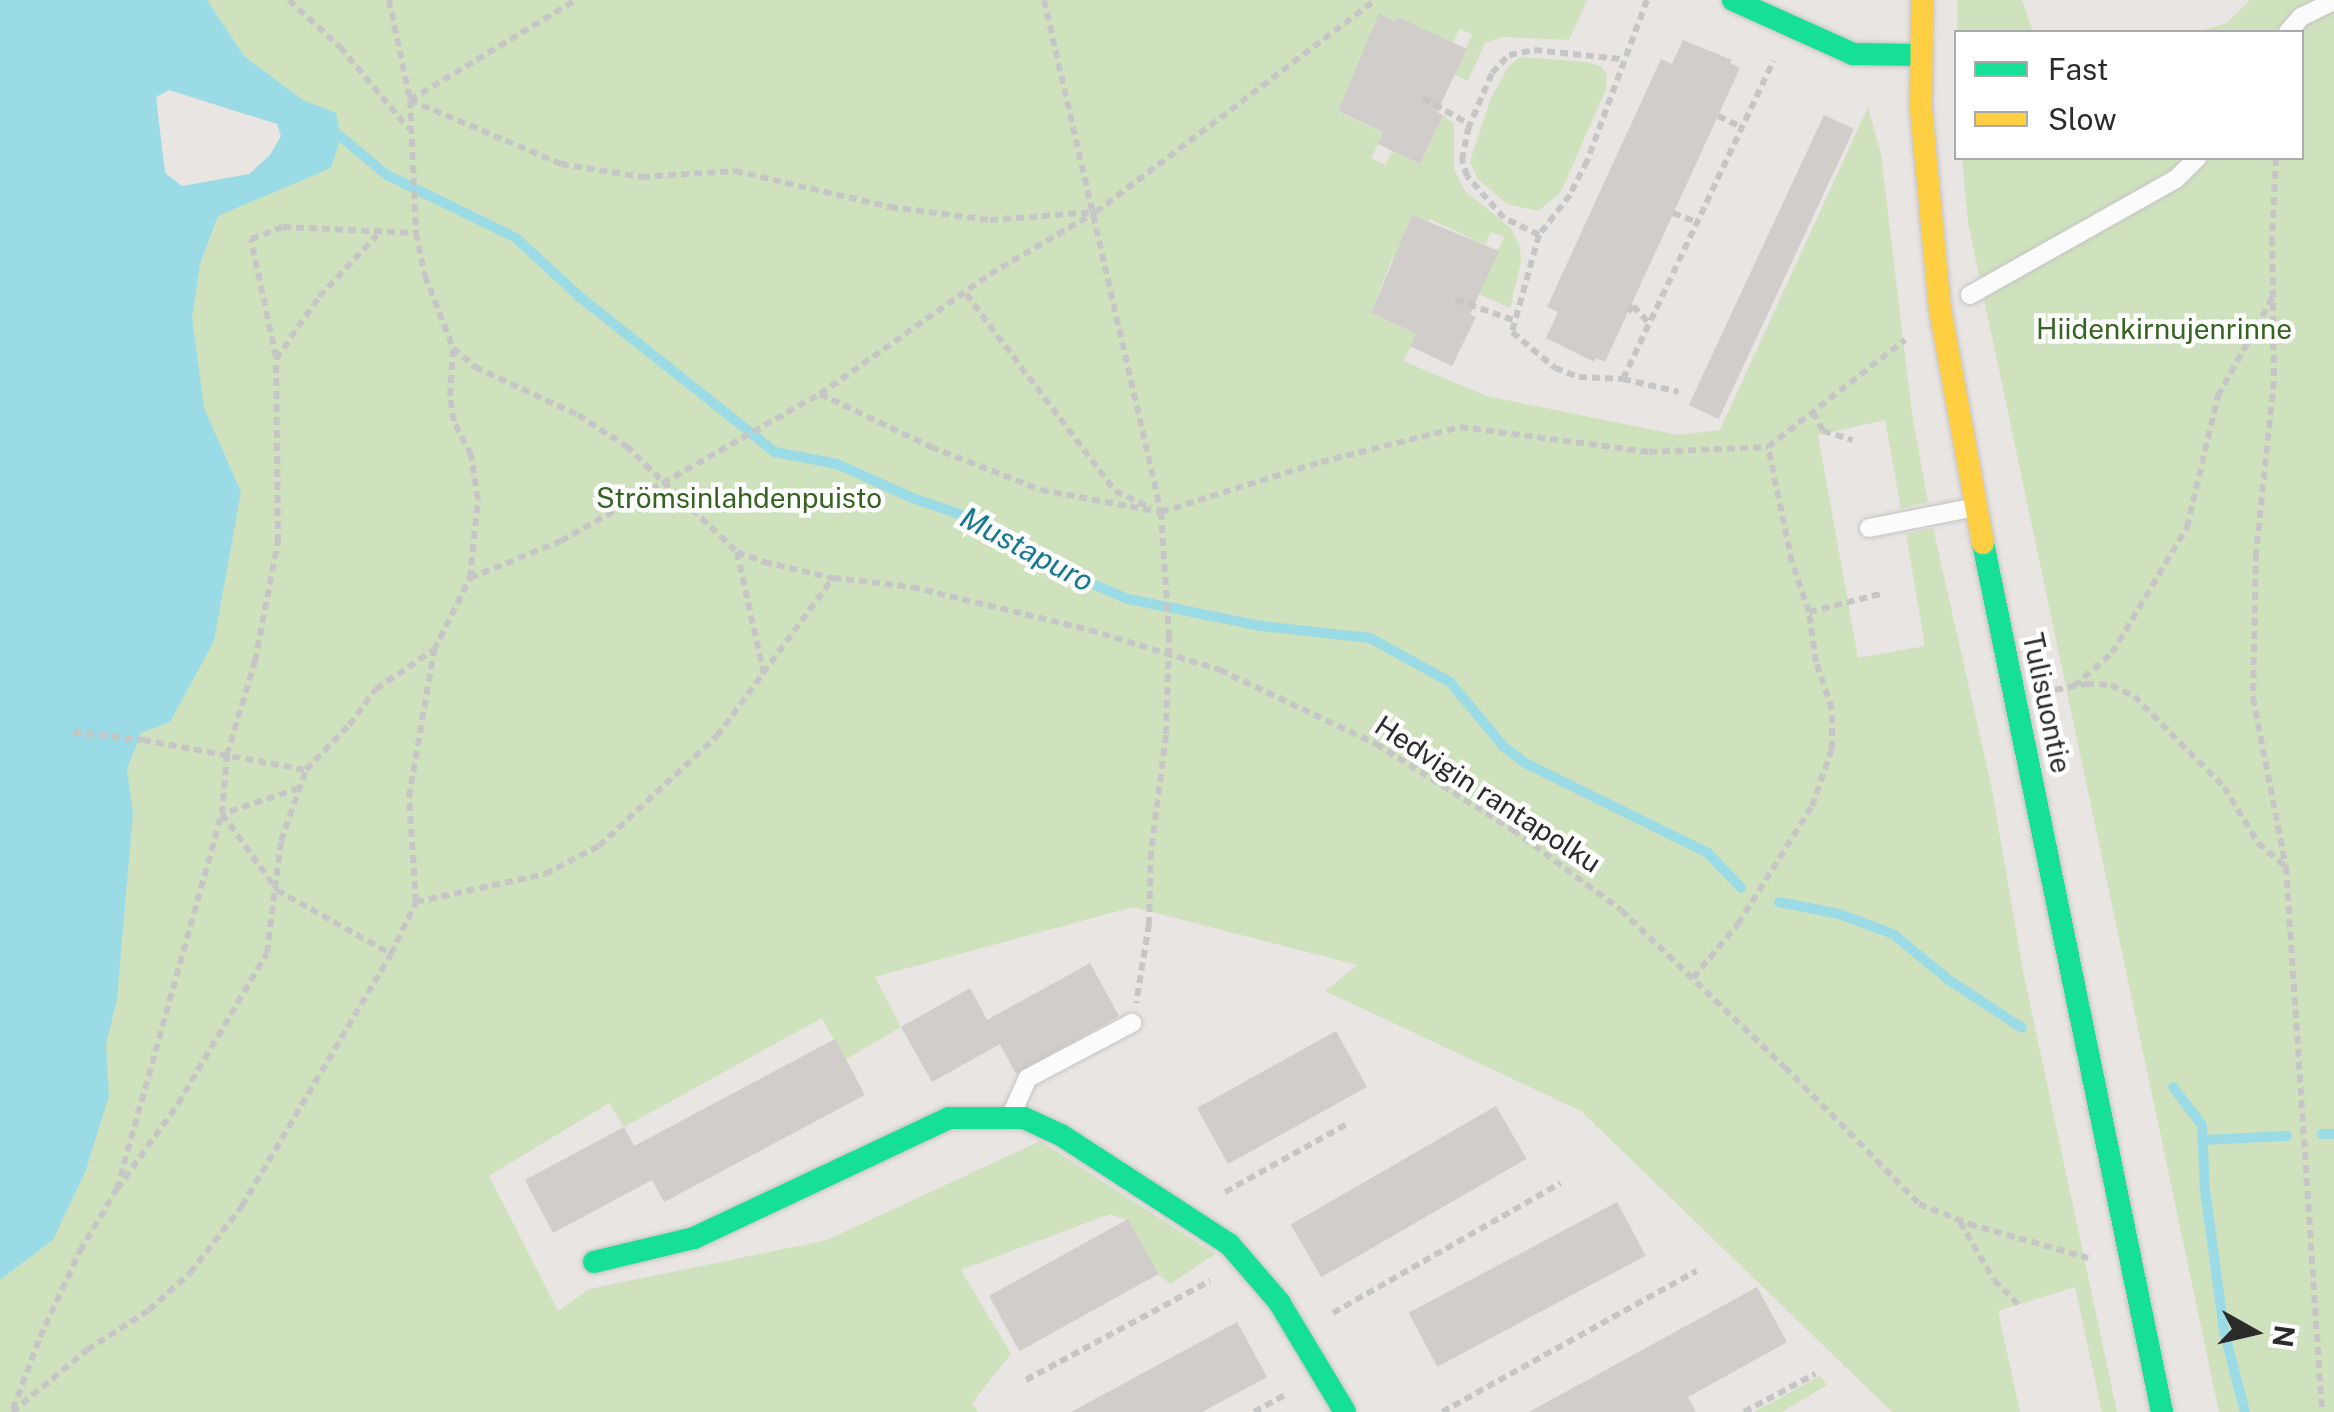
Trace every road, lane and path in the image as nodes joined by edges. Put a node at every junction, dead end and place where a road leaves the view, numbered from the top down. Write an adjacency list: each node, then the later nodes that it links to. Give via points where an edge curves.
1 (288, 0): 19 (path, via 340,47)
2 (389, 0): 15 (path)
3 (576, 0): 15 (path)
4 (1044, 0): 22 (path)
5 (1375, 0): 22 (path)
6 (1648, 0): 13 (path)
7 (1732, 0): 12 (main road, via 1853,54)
8 (1922, 0): 12 (main road, Tulisuontie)
9 (2334, 0): 10 (lane)
10 (2290, 30)
11 (1777, 51): 18 (path)
12 (1920, 56): 45 (main road, Tulisuontie, via 1933,251)
13 (1622, 59): 17 (path, via 1562,50 1509,55 1492,73); 27 (path, via 1587,161)
14 (1424, 98): 17 (path)
15 (410, 100): 19 (path); 22 (path, via 561,164 642,177 735,171 890,207 990,220)
16 (1718, 116): 18 (path)
17 (1470, 124): 27 (path, via 1462,160 1467,176 1504,218)
18 (1742, 127): 24 (path)
19 (410, 130): 25 (path)
20 (2195, 160): 29 (lane, via 2176,179)
21 (2276, 160): 30 (path)
22 (1096, 212): 28 (path); 46 (path)
23 (1673, 213): 24 (path)
24 (1697, 222): 34 (path)
25 (416, 234): 26 (path); 36 (path)
26 (377, 235): 37 (path, via 319,297); 37 (path, via 284,227 251,239)
27 (1539, 235): 33 (path)
28 (966, 294): 40 (path); 46 (path, via 1115,491)
29 (1970, 295)
30 (2273, 297): 56 (path, via 2218,396 2187,528 2112,653); 63 (path, via 2274,381 2256,554 2253,698)
31 (1456, 300): 33 (path)
32 (1628, 312): 34 (path, via 1635,308)
33 (1516, 322): 38 (path, via 1512,332 1555,368 1579,377)
34 (1649, 323): 38 (path)
35 (1910, 336): 41 (path)
36 (453, 348): 44 (path, Hedvigin rantapolku, via 475,367 578,415); 49 (path, via 454,422 470,454 478,500)
37 (276, 359): 59 (path, via 278,542)
38 (1623, 379): 39 (path)
39 (1679, 392)
40 (820, 394): 44 (path); 46 (path, via 1041,490)
41 (1813, 412): 42 (path, via 1824,431); 43 (path)
42 (1853, 440)
43 (1768, 447): 46 (path, via 1649,452 1460,427); 52 (path)
44 (667, 482): 48 (path, Hedvigin rantapolku); 49 (path, via 561,541)
45 (1976, 507): 47 (lane); 89 (main road, Tulisuontie)
46 (1161, 512): 54 (path)
47 (1868, 528)
48 (736, 552): 50 (path, Hedvigin rantapolku); 55 (path)
49 (470, 578): 53 (path)
50 (834, 578): 54 (path, Hedvigin rantapolku, via 1014,610); 55 (path)
51 (1880, 594): 52 (path)
52 (1809, 612): 67 (path, via 1832,710 1832,749 1812,806 1738,924)
53 (434, 650): 60 (path, via 376,689); 65 (path, via 409,797)
54 (1169, 656): 67 (path, Hedvigin rantapolku, via 1220,670 1376,744 1455,792 1621,910); 68 (path, via 1148,924)
55 (764, 676): 65 (path, via 718,736 598,846 545,874)
56 (2074, 686): 57 (path); 63 (path, via 2111,686 2134,696 2224,786 2258,843)
57 (2055, 690)
58 (73, 732): 59 (path)
59 (227, 755): 60 (path); 62 (path)
60 (306, 770): 61 (path)
61 (300, 788): 62 (path); 64 (path, via 281,841)
62 (222, 814): 64 (path); 72 (path)
63 (2286, 867): 90 (path)
64 (277, 890): 66 (path); 72 (path, via 267,953 178,1104)
65 (416, 902): 66 (path)
66 (391, 954): 83 (path, via 242,1206 190,1273)
67 (1694, 978): 74 (path, Hedvigin rantapolku, via 1908,1194)
68 (1132, 1023): 69 (lane, via 1028,1078)
69 (1010, 1116): 73 (main road, via 1061,1134); 76 (main road, via 949,1118 694,1238)
70 (1347, 1124): 73 (path)
71 (1561, 1183): 80 (path)
72 (117, 1189): 84 (path, via 60,1293)
73 (1185, 1215): 77 (main road)
74 (1959, 1221): 75 (path, Hedvigin rantapolku); 79 (path, via 1994,1280)
75 (2098, 1261)
76 (594, 1262)
77 (1246, 1262): 80 (main road); 82 (path)
78 (1696, 1271): 87 (path)
79 (2019, 1305)
80 (1297, 1334): 86 (main road)
81 (1814, 1374): 88 (path)
82 (1026, 1380)
83 (26, 1400): 84 (path); 85 (path)
84 (12, 1412)
85 (28, 1412)
86 (1345, 1412)
87 (1442, 1412)
88 (1744, 1412)
89 (2162, 1412)
90 (2322, 1412)

